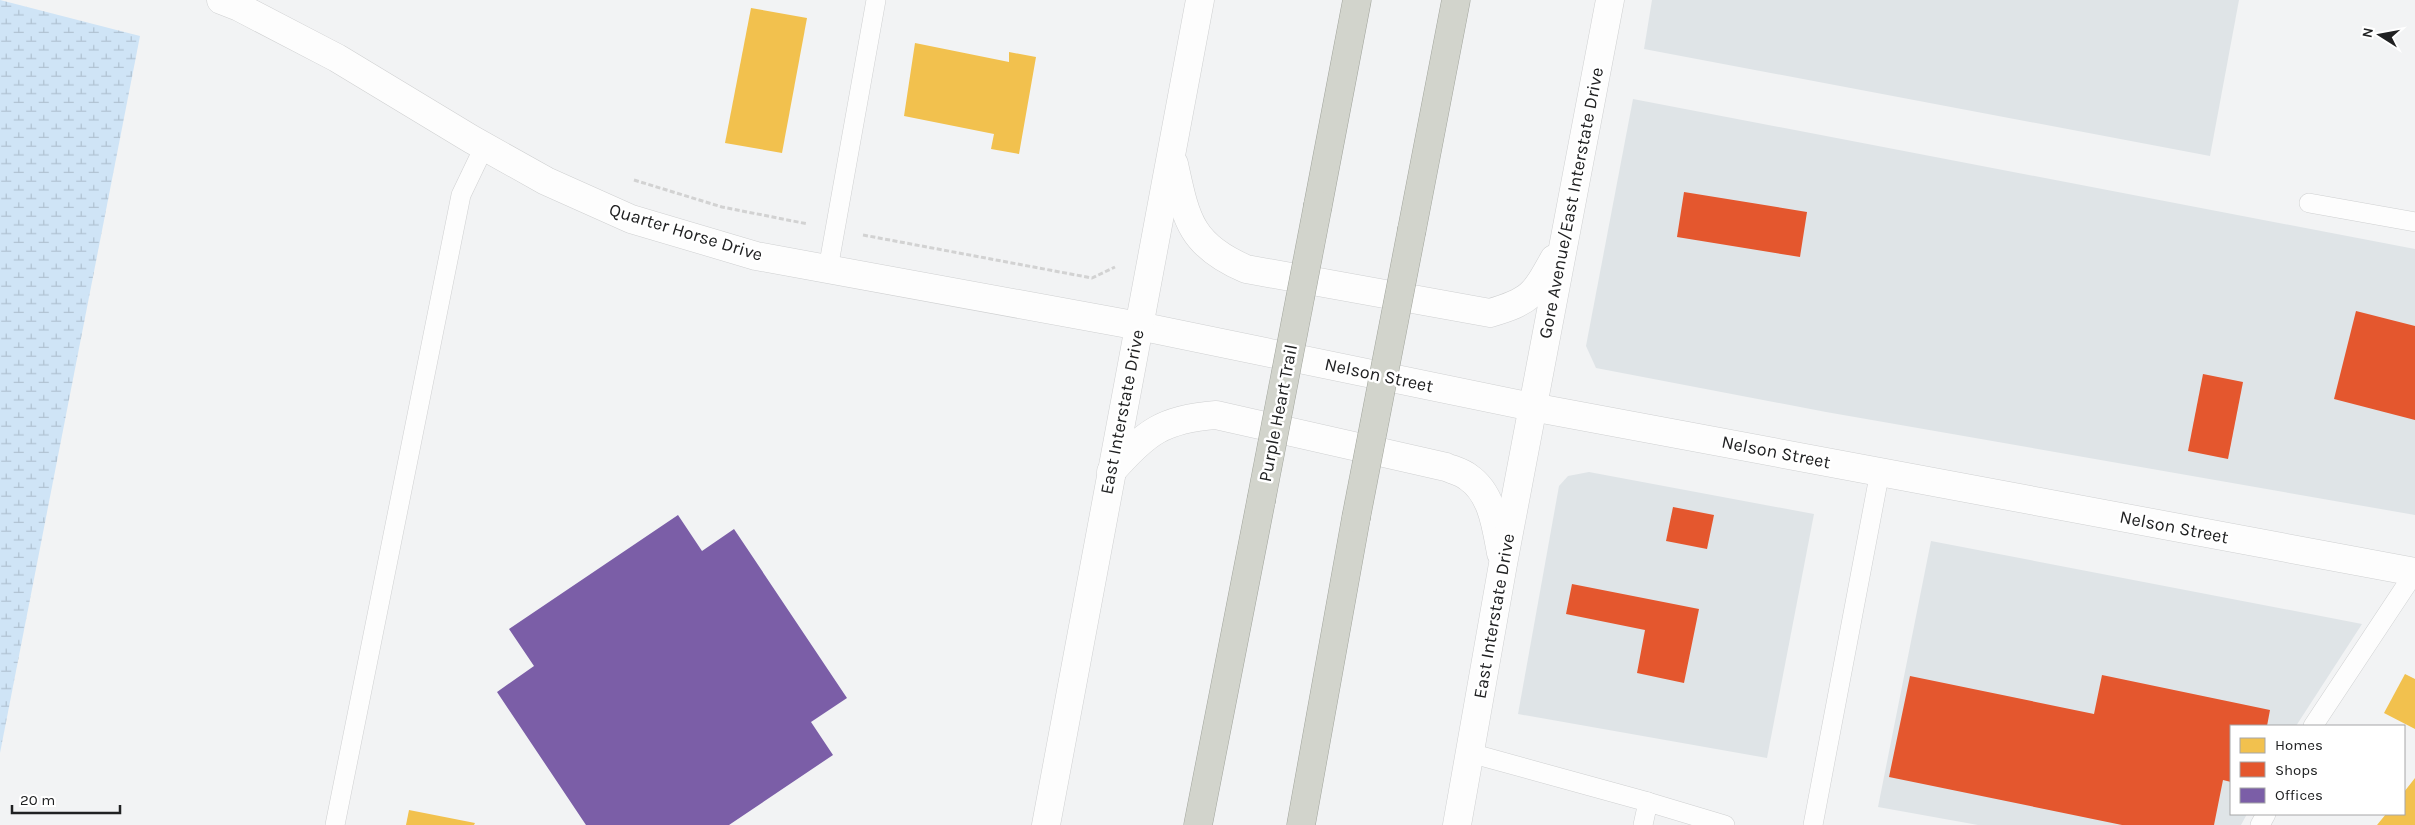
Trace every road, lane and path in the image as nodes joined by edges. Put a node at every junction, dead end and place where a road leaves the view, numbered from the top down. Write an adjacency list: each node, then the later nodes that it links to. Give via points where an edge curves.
1 (221, 0): 7 (main road, Quarter Horse Drive, via 337,58)
2 (876, 0): 12 (lane)
3 (1200, 0): 8 (main road, East Interstate Drive)
4 (1357, 0): 27 (highway, Purple Heart Trail, bridge)
5 (1456, 0): 28 (highway, bridge, via 1356,518)
6 (1610, 0): 13 (main road, Gore Avenue/East Interstate Drive)
7 (484, 147): 15 (main road, Quarter Horse Drive, via 546,182 631,218 756,256); 25 (lane, via 461,195)
8 (1171, 153): 13 (main road, via 1184,211 1204,245 1225,260 1246,269 1490,312 1516,306 1537,289); 16 (main road, East Interstate Drive)
9 (634, 180): 12 (path, via 722,207)
10 (2309, 203): 11 (lane)
11 (2415, 222)
12 (836, 229): 14 (path, via 1092,278 1114,269); 15 (lane)
13 (1564, 240): 17 (main road, Gore Avenue/East Interstate Drive)
14 (1117, 262)
15 (828, 269): 16 (main road, Quarter Horse Drive)
16 (1139, 326): 17 (main road, Nelson Street); 19 (main road, East Interstate Drive)
17 (1532, 407): 18 (main road, Nelson Street); 20 (main road, East Interstate Drive)
18 (1880, 471): 21 (main road, Nelson Street); 32 (lane)
19 (1110, 473): 20 (main road, via 1134,445 1159,428 1186,417 1216,415 1437,465 1468,477 1484,493 1496,522); 26 (main road, East Interstate Drive)
20 (1503, 564): 23 (main road, East Interstate Drive)
21 (2415, 572): 22 (lane)
22 (2314, 725)
23 (1470, 753): 24 (lane); 29 (main road, East Interstate Drive)
24 (1648, 802): 30 (lane); 31 (lane)
25 (335, 825)
26 (1046, 825)
27 (1198, 825)
28 (1301, 825)
29 (1457, 825)
30 (1644, 825)
31 (1725, 825)
32 (1813, 825)

